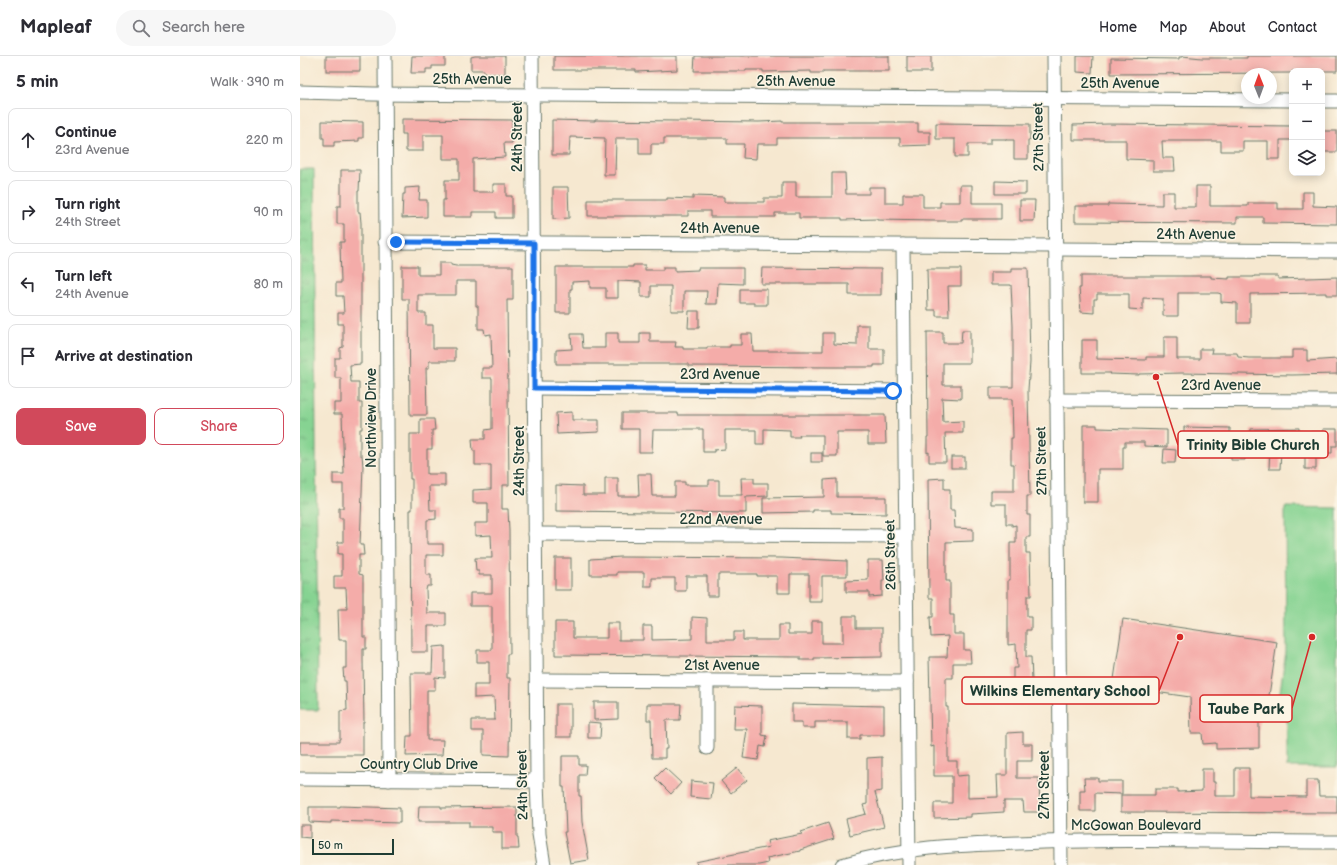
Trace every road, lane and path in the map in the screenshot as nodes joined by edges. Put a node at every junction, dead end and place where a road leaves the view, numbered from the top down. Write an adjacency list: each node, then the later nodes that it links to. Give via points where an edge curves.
1 (385, 56): 5 (street, Northview Drive)
2 (532, 56): 6 (street, 24th Street)
3 (1054, 56): 7 (street, 27th Street)
4 (300, 92): 5 (street, 25th Avenue)
5 (384, 94): 6 (street, 25th Avenue); 11 (street, Northview Drive)
6 (532, 95): 7 (street, 25th Avenue); 12 (street, 24th Street)
7 (1054, 99): 8 (street, 25th Avenue); 14 (street, 27th Street)
8 (1289, 100)
9 (1325, 101): 10 (street)
10 (1337, 101)
11 (385, 242): 12 (street, 24th Avenue); 27 (street, Northview Drive)
12 (534, 243): 13 (street, 24th Avenue); 16 (street, 24th Street)
13 (903, 246): 14 (street, 24th Avenue); 17 (street, 26th Street)
14 (1056, 248): 15 (street, 24th Avenue); 18 (street, 27th Street)
15 (1337, 251)
16 (534, 388): 17 (street, 23rd Avenue); 20 (street, 24th Street)
17 (904, 391): 21 (street, 26th Street)
18 (1056, 400): 19 (street, 23rd Avenue); 29 (street, 27th Street)
19 (1337, 402)
20 (535, 534): 21 (street, 22nd Avenue); 22 (street, 24th Street)
21 (905, 536): 24 (street, 26th Street)
22 (537, 680): 23 (street, 21st Avenue); 28 (street, 24th Street)
23 (707, 681): 24 (street, 21st Avenue); 25 (street)
24 (907, 682): 31 (street, 26th Street)
25 (707, 748)
26 (300, 779): 27 (street, Country Club Drive)
27 (389, 780): 28 (street, Country Club Drive)
28 (537, 781): 32 (street, 24th Street, via 539,834)
29 (1061, 841): 30 (street, McGowan Boulevard); 31 (street, McGowan Boulevard); 35 (street, 27th Street)
30 (1337, 842)
31 (909, 849): 33 (street, McGowan Boulevard); 34 (street, 26th Street)
32 (544, 865)
33 (842, 865)
34 (909, 865)
35 (1061, 865)

